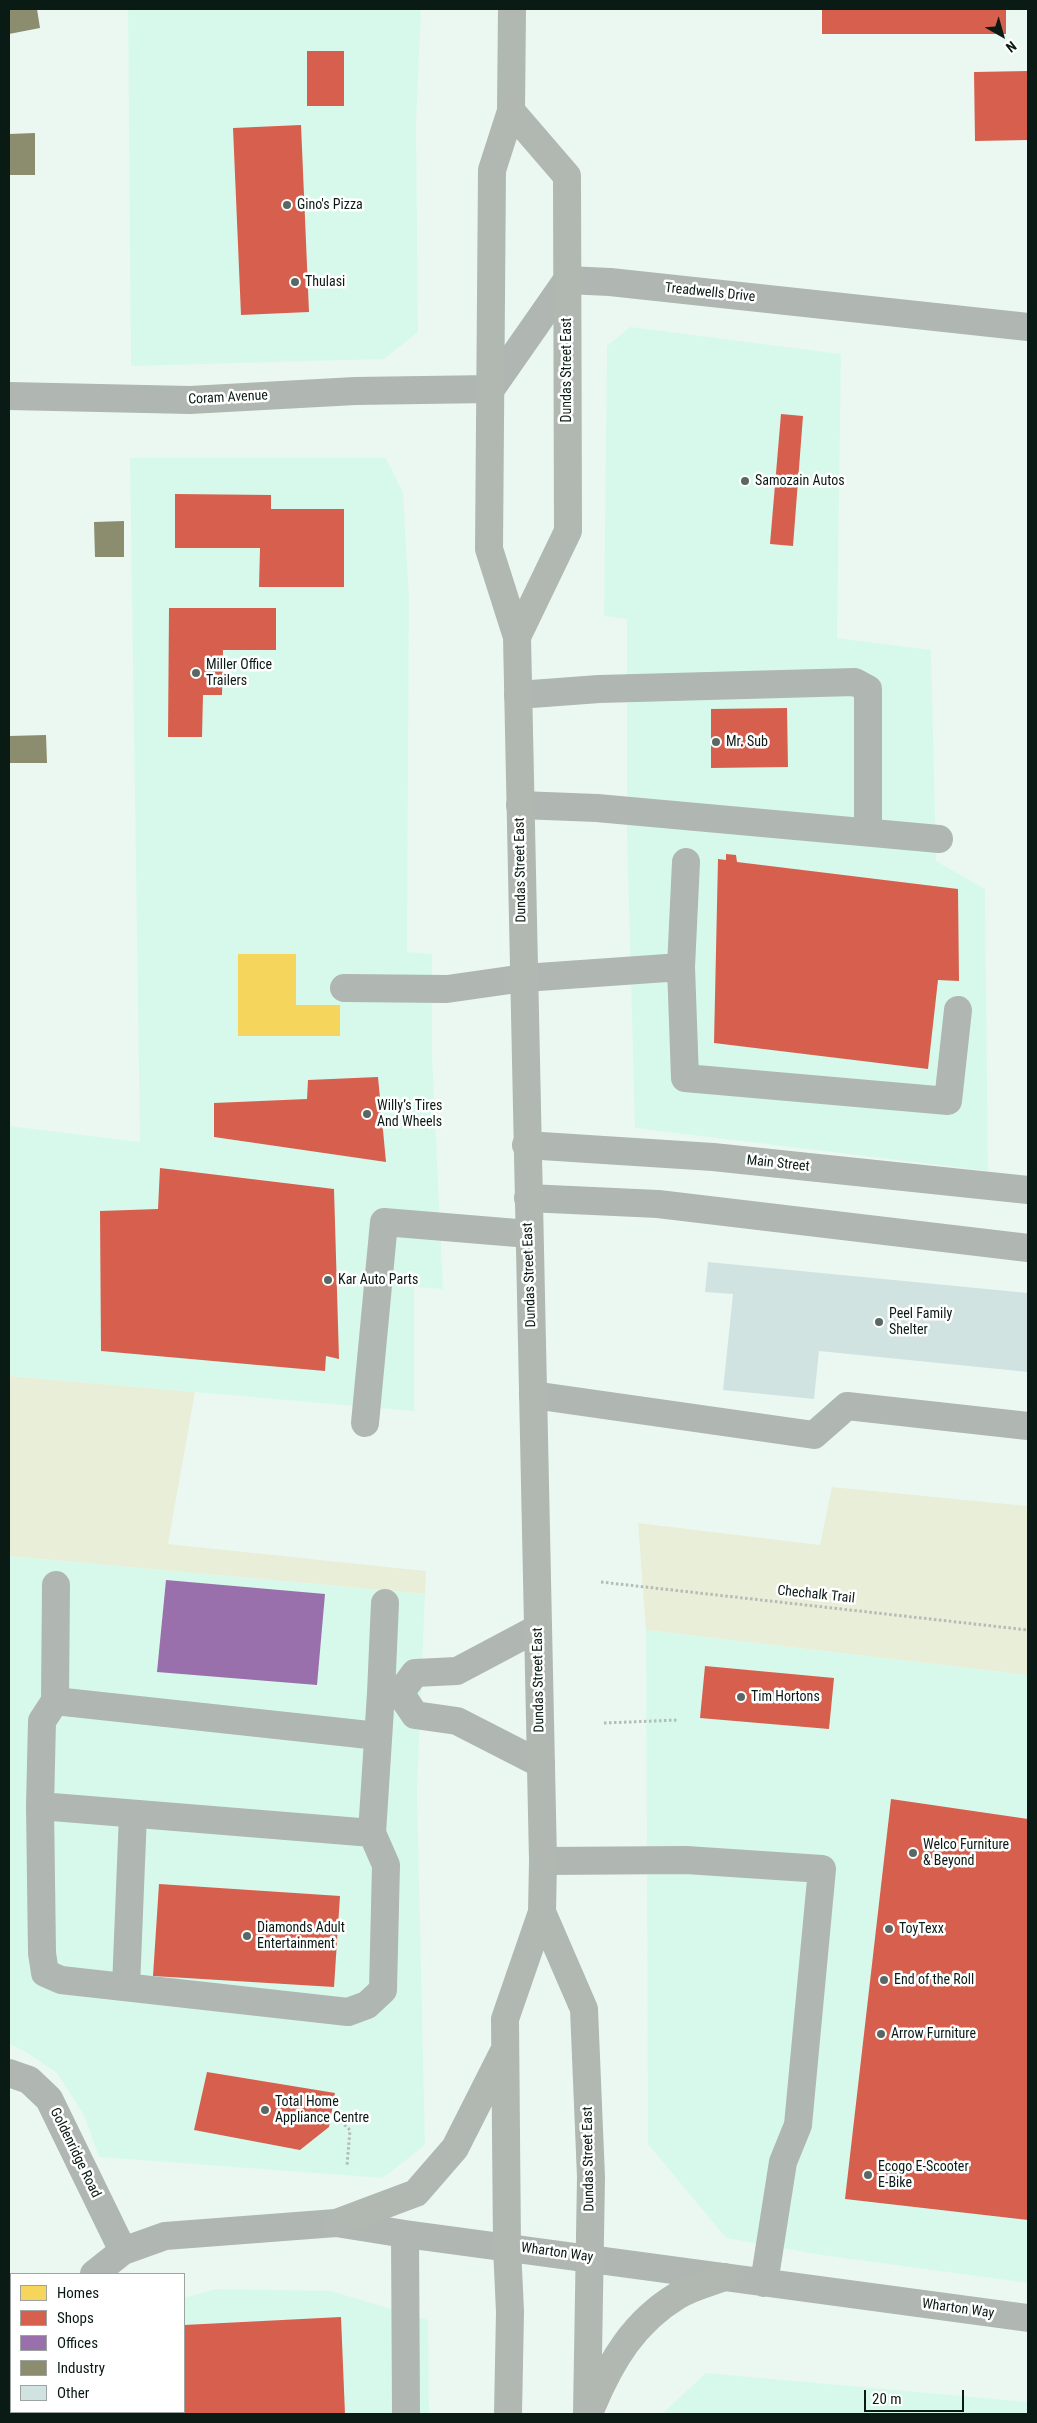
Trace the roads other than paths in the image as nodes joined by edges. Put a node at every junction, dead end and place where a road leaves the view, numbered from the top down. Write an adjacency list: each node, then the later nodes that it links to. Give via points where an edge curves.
1 (512, 9): 2 (main road, Dundas Street East)
2 (511, 111): 3 (main road, Dundas Street East, via 566,176); 5 (main road, Dundas Street East, via 492,170)
3 (567, 280): 4 (street, Treadwells Drive); 5 (street); 7 (main road, Dundas Street East, via 568,531)
4 (1028, 327)
5 (490, 388): 6 (street, Coram Avenue, via 190,400); 7 (main road, Dundas Street East, via 489,549)
6 (9, 396)
7 (517, 637): 8 (main road, Dundas Street East)
8 (518, 695): 9 (main road, Dundas Street East); 10 (street, via 854,682 868,689)
9 (520, 804): 10 (street); 14 (main road, Dundas Street East)
10 (868, 832): 11 (street)
11 (939, 839)
12 (686, 862): 13 (street)
13 (680, 966): 14 (street); 16 (street, via 686,1078 948,1101)
14 (524, 978): 15 (street, via 447,989); 17 (main road, Dundas Street East)
15 (344, 988)
16 (958, 1010)
17 (526, 1145): 18 (street, Main Street, via 713,1157); 19 (main road, Dundas Street East)
18 (1028, 1190)
19 (528, 1198): 20 (main road, Dundas Street East); 21 (street, via 658,1204)
20 (529, 1234): 22 (main road, Dundas Street East); 23 (street, via 384,1222)
21 (1028, 1248)
22 (533, 1395): 24 (street, via 814,1435 847,1406); 27 (main road, Dundas Street East)
23 (365, 1423)
24 (1028, 1426)
25 (56, 1585): 29 (street)
26 (385, 1603): 28 (street)
27 (538, 1628): 28 (street, via 457,1671 415,1673); 31 (main road, Dundas Street East)
28 (390, 1693): 30 (street); 31 (street, via 415,1715 457,1721)
29 (55, 1701): 30 (street); 32 (street, via 42,1721)
30 (378, 1736): 34 (street)
31 (541, 1764): 35 (main road, Dundas Street East)
32 (40, 1806): 33 (street); 37 (street, via 45,1973 61,1980)
33 (133, 1814): 34 (street); 37 (street)
34 (372, 1833): 37 (street, via 386,1866 383,1990 367,2005 348,2012)
35 (543, 1861): 36 (main road, Dundas Street East); 47 (street, via 686,1860 822,1869 798,2125 783,2162)
36 (542, 1912): 38 (main road, Dundas Street East, via 505,2019); 44 (main road, Dundas Street East, via 584,2009 591,2177)
37 (126, 1988)
38 (505, 2047): 40 (main road, via 454,2148 416,2193); 42 (main road, Dundas Street East)
39 (9, 2073): 43 (street, Goldenridge Road, via 29,2080 49,2099)
40 (336, 2223): 41 (street, Wharton Way); 43 (street, Wharton Way, via 165,2236)
41 (405, 2234): 42 (street, Wharton Way); 49 (street)
42 (507, 2247): 44 (street, Wharton Way); 50 (main road, Dundas Street East, via 510,2312)
43 (123, 2251): 45 (street, Wharton Way)
44 (590, 2258): 46 (street, Wharton Way); 51 (main road, Dundas Street East)
45 (95, 2273)
46 (724, 2277): 47 (street, Wharton Way); 51 (main road, via 678,2295 639,2325 607,2370)
47 (764, 2283): 48 (street, Wharton Way)
48 (1028, 2318)
49 (406, 2414)
50 (508, 2414)
51 (588, 2414)

